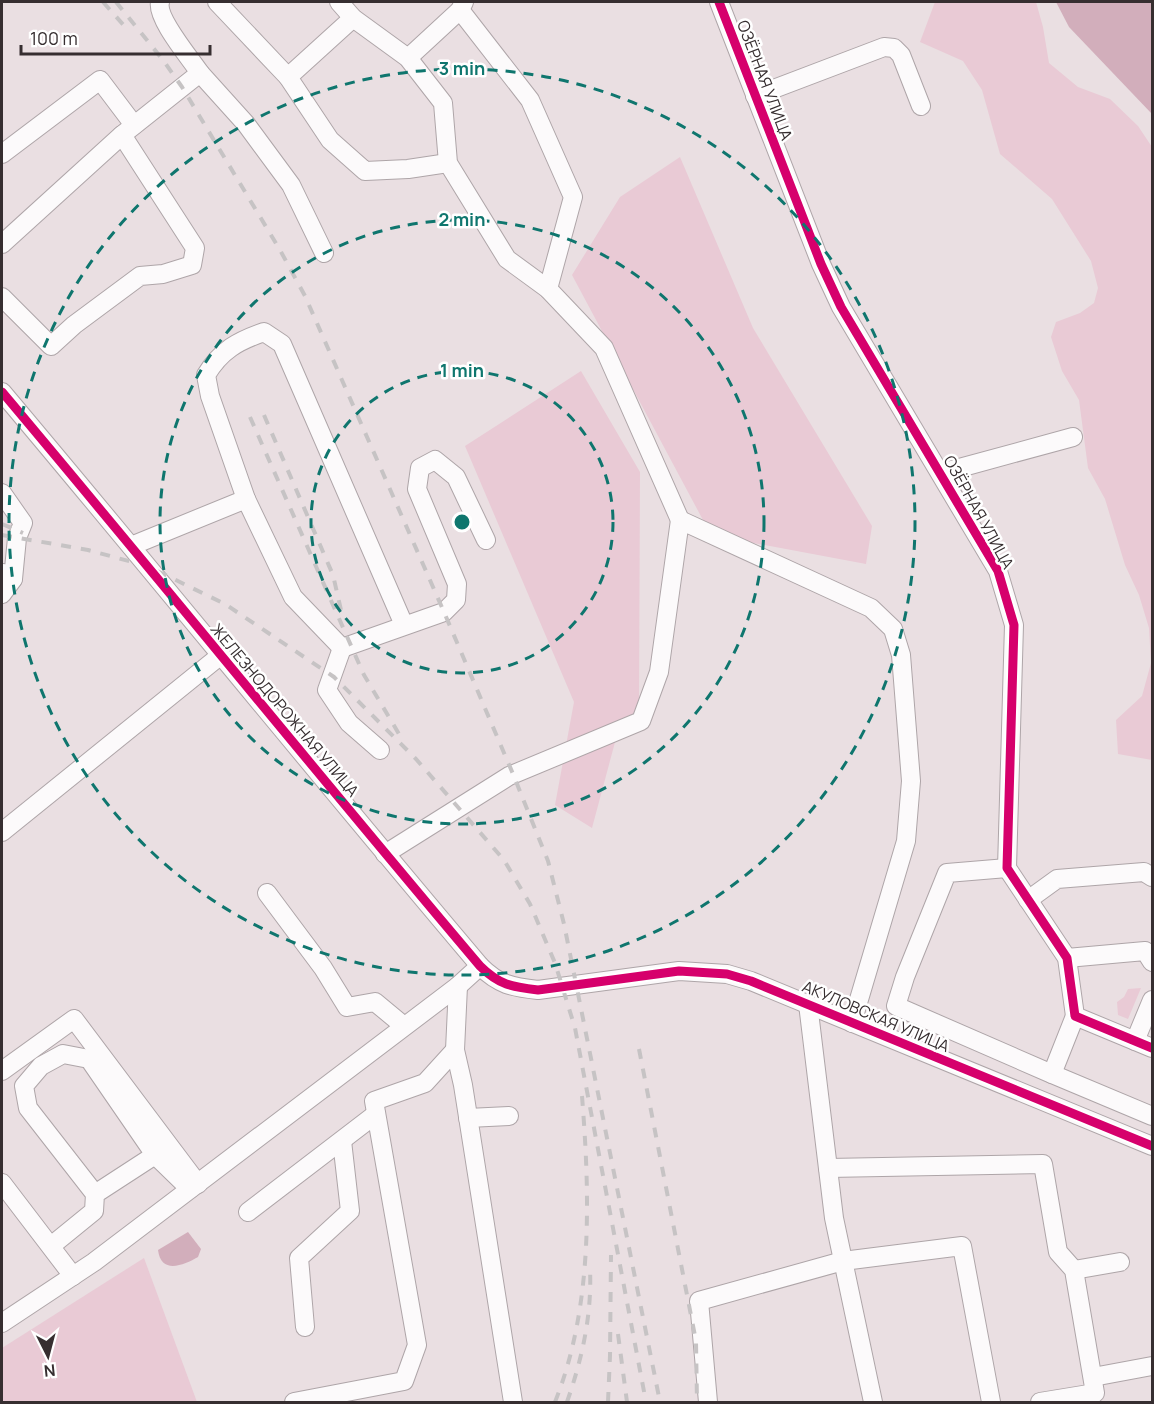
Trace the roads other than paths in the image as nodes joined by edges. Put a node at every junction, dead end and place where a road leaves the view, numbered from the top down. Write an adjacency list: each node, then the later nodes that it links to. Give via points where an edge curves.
1 (160, 2): 8 (street, via 165,22)
2 (218, 2): 9 (street)
3 (339, 2): 6 (street)
4 (720, 2): 10 (street, ОЗЁРНАЯ УЛИЦА)
5 (462, 6): 7 (street); 17 (street, via 530,100 573,197)
6 (353, 18): 7 (street); 9 (street)
7 (408, 58): 14 (street, via 443,103)
8 (200, 73): 12 (street); 16 (street, via 246,124 291,185)
9 (288, 77): 14 (street, via 330,140 365,171)
10 (755, 96): 11 (street, via 884,47 894,48 901,55); 21 (street, ОЗЁРНАЯ УЛИЦА, via 841,307)
11 (921, 106)
12 (128, 130): 13 (street, via 100,80); 15 (street); 18 (street, via 195,248 192,265 140,276 51,346)
13 (2, 154)
14 (448, 163): 17 (street, via 507,260)
15 (2, 243)
16 (324, 254)
17 (548, 289): 24 (street, via 604,348)
18 (2, 297)
19 (2, 392): 26 (street, ЖЕЛЕЗНОДОРОЖНАЯ УЛИЦА)
20 (1073, 437): 21 (street)
21 (941, 473): 35 (street, ОЗЁРНАЯ УЛИЦА, via 998,571 1014,625)
22 (2, 493): 27 (street, via 23,523)
23 (246, 499): 26 (street); 29 (street, via 206,375 216,358 243,339 264,332 282,344); 30 (street, via 294,597)
24 (680, 520): 34 (street, via 659,672 641,721 509,776); 47 (street, via 872,609 893,629 901,655 911,781 906,841)
25 (486, 540): 29 (street, via 456,477 435,460 420,468 417,489 457,584 456,600 444,612)
26 (131, 546): 31 (street, ЖЕЛЕЗНОДОРОЖНАЯ УЛИЦА)
27 (7, 576): 28 (street)
28 (2, 594)
29 (404, 625): 30 (street)
30 (342, 648): 32 (street, via 327,690 349,723)
31 (221, 655): 33 (street); 34 (street, ЖЕЛЕЗНОДОРОЖНАЯ УЛИЦА)
32 (380, 750)
33 (2, 832)
34 (385, 854): 41 (street, ЖЕЛЕЗНОДОРОЖНАЯ УЛИЦА)
35 (1007, 868): 38 (street); 53 (street, via 946,873 896,1006)
36 (1152, 877): 38 (street, via 1144,872 1057,879)
37 (267, 893): 48 (street, via 347,1007 375,1002)
38 (1028, 900): 39 (street)
39 (1067, 958): 40 (street, via 1145,951); 46 (street)
40 (1152, 962)
41 (480, 966): 42 (street); 43 (street, ЖЕЛЕЗНОДОРОЖНАЯ УЛИЦА, via 493,979 515,987 538,990)
42 (458, 986): 48 (street); 51 (street)
43 (576, 986): 45 (street, АКУЛОВСКАЯ УЛИЦА, via 680,971 704,972 751,981)
44 (1152, 1000): 49 (street)
45 (808, 1004): 47 (street, АКУЛОВСКАЯ УЛИЦА); 61 (street)
46 (1075, 1016): 49 (street); 53 (street)
47 (852, 1023): 59 (street, АКУЛОВСКАЯ УЛИЦА)
48 (404, 1026): 63 (street)
49 (1135, 1041): 50 (street)
50 (1152, 1048)
51 (455, 1050): 54 (street, via 425,1083 374,1101); 57 (street)
52 (2, 1071): 63 (street, via 74,1019)
53 (1052, 1074): 56 (street)
54 (376, 1114): 58 (street); 75 (street, via 417,1345 404,1381)
55 (509, 1116): 57 (street)
56 (1152, 1116)
57 (468, 1118): 76 (street)
58 (342, 1141): 65 (street); 72 (street, via 350,1211 299,1258)
59 (1152, 1146)
60 (155, 1155): 63 (street); 64 (street); 64 (street, via 89,1059 63,1054 41,1066 24,1086 28,1108)
61 (828, 1168): 67 (street); 69 (street, via 1043,1164 1058,1251)
62 (2, 1183): 66 (street)
63 (194, 1186): 70 (street)
64 (95, 1194): 66 (street, via 94,1211)
65 (249, 1212)
66 (51, 1246): 70 (street)
67 (843, 1261): 77 (street, via 699,1301); 78 (street); 79 (street, via 962,1246)
68 (1120, 1262): 69 (street)
69 (1074, 1270): 74 (street)
70 (73, 1276): 71 (street)
71 (2, 1323)
72 (305, 1327)
73 (1152, 1366): 74 (street)
74 (1093, 1377): 80 (street, via 1095,1393)
75 (294, 1402)
76 (513, 1402)
77 (708, 1402)
78 (873, 1402)
79 (991, 1402)
80 (1040, 1402)

